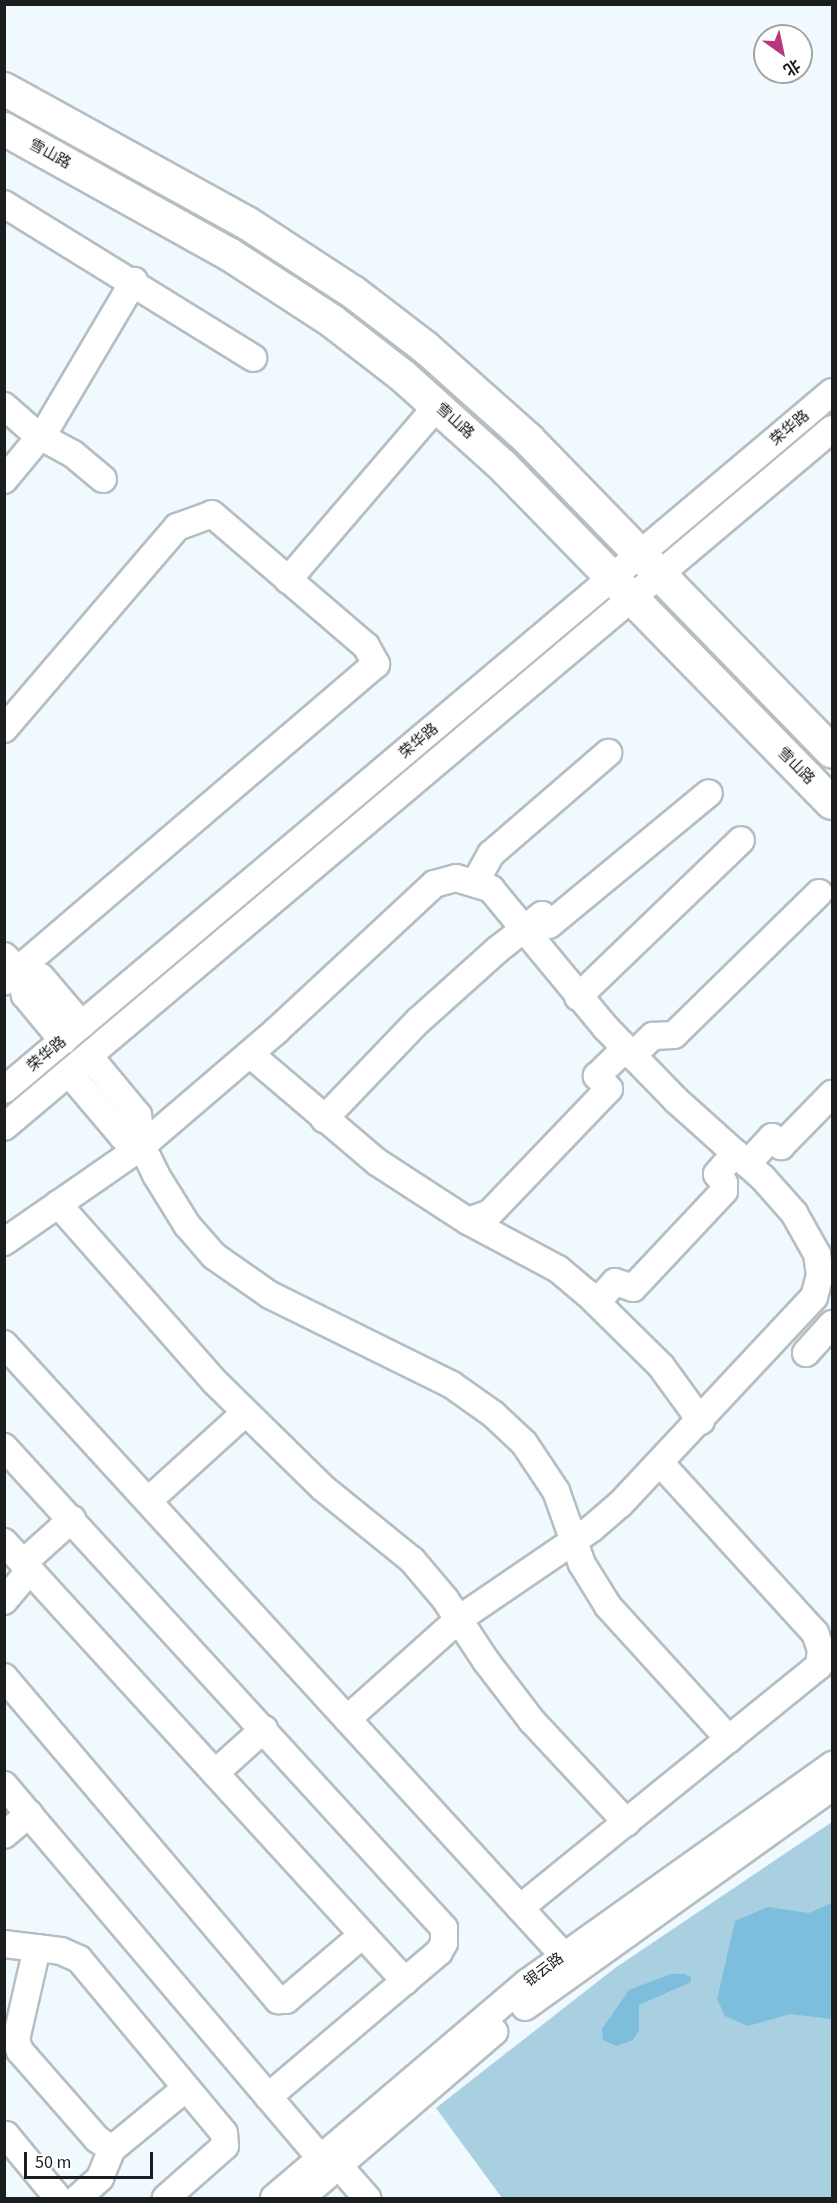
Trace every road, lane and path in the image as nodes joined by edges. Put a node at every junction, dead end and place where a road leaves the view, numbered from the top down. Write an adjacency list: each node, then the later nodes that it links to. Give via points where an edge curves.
1 (4, 89): 13 (main road, via 201,196 353,292 495,408)
2 (4, 129): 7 (main road, 雪山路, via 281,287 368,348)
3 (4, 204): 4 (street)
4 (134, 281): 5 (street); 10 (street)
5 (253, 358)
6 (832, 392): 13 (street, 荣华路)
7 (438, 405): 14 (street); 15 (main road, 雪山路)
8 (4, 406): 10 (street)
9 (832, 429): 13 (street, 荣华路)
10 (40, 436): 11 (street, via 73,454); 12 (street)
11 (103, 479)
12 (4, 480)
13 (650, 565): 15 (street, 荣华路); 17 (main road)
14 (288, 580): 16 (street, via 212,514 177,527); 25 (street, via 366,646 376,664)
15 (622, 588): 20 (main road, 雪山路); 27 (street, 荣华路); 30 (street, 荣华路)
16 (4, 729)
17 (832, 752)
18 (608, 753): 22 (street, via 491,854)
19 (710, 793): 24 (street, via 549,925 542,915)
20 (832, 803)
21 (741, 840): 26 (street)
22 (476, 881): 24 (street, via 491,889); 29 (street, via 456,878 434,884)
23 (819, 893): 28 (street, via 674,1035 653,1036)
24 (524, 930): 26 (street); 34 (street, via 444,996)
25 (9, 969): 27 (street, via 41,977)
26 (578, 997): 28 (street)
27 (72, 1033): 32 (street, 荣华路)
28 (629, 1052): 37 (street); 39 (street, via 597,1077 609,1089 490,1213)
29 (250, 1054): 34 (street); 36 (street)
30 (88, 1056): 31 (street, 荣华路); 36 (street, via 138,1115)
31 (69, 1073): 35 (street, 荣华路); 36 (street, via 123,1137)
32 (4, 1090)
33 (832, 1094): 37 (street, via 781,1146 772,1137)
34 (324, 1119): 39 (street, via 377,1162)
35 (4, 1127)
36 (142, 1146): 38 (street); 51 (street, via 187,1225 231,1271 270,1295 430,1372 509,1428 547,1475 564,1507)
37 (741, 1158): 41 (street, via 717,1174 724,1183 723,1191 633,1288 615,1282); 46 (street, via 794,1213 809,1236 819,1264 818,1286 814,1297)
38 (58, 1204): 40 (street); 45 (street)
39 (468, 1221): 41 (street, via 558,1269)
40 (4, 1242)
41 (597, 1302): 46 (street, via 661,1366)
42 (832, 1324): 44 (street)
43 (4, 1344): 49 (street)
44 (806, 1353)
45 (245, 1413): 49 (street); 55 (street, via 322,1488 394,1542)
46 (701, 1420): 48 (street)
47 (4, 1447): 50 (street)
48 (661, 1464): 51 (street); 59 (street, via 819,1641 819,1666)
49 (148, 1501): 57 (street)
50 (72, 1519): 53 (street); 58 (street)
51 (574, 1541): 55 (street); 59 (street, via 582,1564 608,1606)
52 (4, 1542): 53 (street)
53 (27, 1567): 54 (street); 61 (street)
54 (4, 1601)
55 (459, 1619): 57 (street); 65 (street, via 525,1713)
56 (4, 1677): 68 (street, via 278,2000 286,2000)
57 (347, 1719): 67 (street)
58 (264, 1729): 61 (street); 72 (street, via 441,1924 445,1938 439,1952)
59 (729, 1739): 65 (street)
60 (832, 1765): 71 (street, 银云路)
61 (215, 1773): 68 (street)
62 (4, 1785): 64 (street)
63 (832, 1787): 77 (street, 银云路, via 539,1996)
64 (29, 1814): 66 (street); 74 (street)
65 (627, 1823): 67 (street)
66 (4, 1835)
67 (520, 1908): 71 (street)
68 (362, 1935): 72 (street)
69 (4, 1944): 70 (street)
70 (37, 1948): 73 (street, via 61,1951 79,1959); 76 (street, via 16,2040 20,2051 97,2139)
71 (563, 1955): 77 (street, 银云路, via 470,2028)
72 (405, 1981): 74 (street)
73 (186, 2088): 76 (street); 80 (street, via 224,2133 225,2146)
74 (268, 2097): 77 (street)
75 (6, 2135): 78 (street)
76 (112, 2149): 79 (street, via 100,2178)
77 (330, 2162): 81 (street, 银云路); 82 (street, 银云路); 83 (street)
78 (58, 2199)
79 (78, 2199)
80 (166, 2199)
81 (274, 2199)
82 (302, 2199)
83 (367, 2199)

